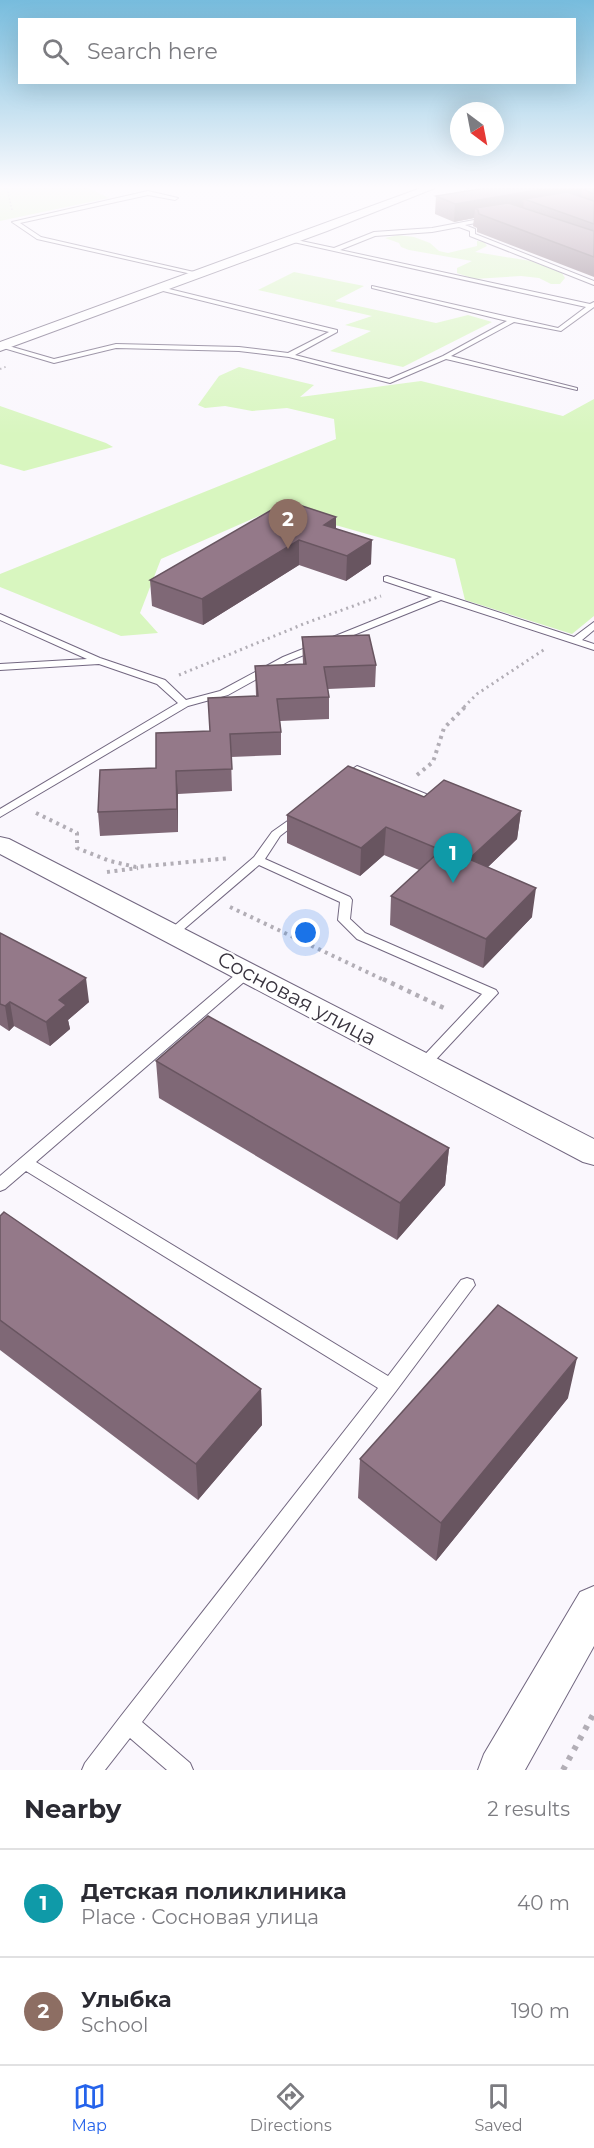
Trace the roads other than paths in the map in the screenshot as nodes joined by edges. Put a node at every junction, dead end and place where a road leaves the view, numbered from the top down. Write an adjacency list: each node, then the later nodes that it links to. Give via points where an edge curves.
1 (179, 271): 5 (lane)
2 (204, 271): 5 (street)
3 (431, 271): 9 (lane)
4 (562, 271): 6 (lane)
5 (194, 274): 8 (street)
6 (594, 283)
7 (375, 287): 10 (lane)
8 (156, 288): 11 (street); 12 (lane, via 335,331)
9 (593, 305): 10 (lane, via 559,330)
10 (513, 320): 13 (lane)
11 (1, 347): 12 (lane, via 55,364 116,346)
12 (289, 355): 13 (lane, via 390,381)
13 (445, 357): 14 (lane)
14 (575, 389)
15 (387, 579): 16 (lane)
16 (442, 596): 19 (lane); 23 (lane, via 286,659 224,693)
17 (0, 617): 21 (lane)
18 (594, 625): 19 (lane)
19 (575, 641): 20 (lane)
20 (594, 648)
21 (100, 661): 22 (lane); 23 (lane, via 162,682)
22 (0, 667)
23 (184, 704): 27 (lane)
24 (339, 783): 25 (lane, via 357,769)
25 (422, 796)
26 (312, 805): 29 (lane, via 276,834)
27 (0, 814)
28 (0, 844): 30 (street, Сосновая улица)
29 (258, 860): 30 (lane); 32 (lane, via 346,900 344,920 361,936 491,993)
30 (172, 933): 31 (street, Сосновая улица)
31 (247, 972): 32 (street, Сосновая улица); 34 (lane)
32 (423, 1064): 33 (street, Сосновая улица)
33 (594, 1153)
34 (25, 1163): 35 (lane); 37 (lane)
35 (0, 1185)
36 (467, 1285): 37 (lane)
37 (390, 1386): 39 (lane)
38 (594, 1606): 42 (street)
39 (128, 1723): 40 (lane); 41 (lane)
40 (92, 1770)
41 (183, 1770)
42 (500, 1770)

